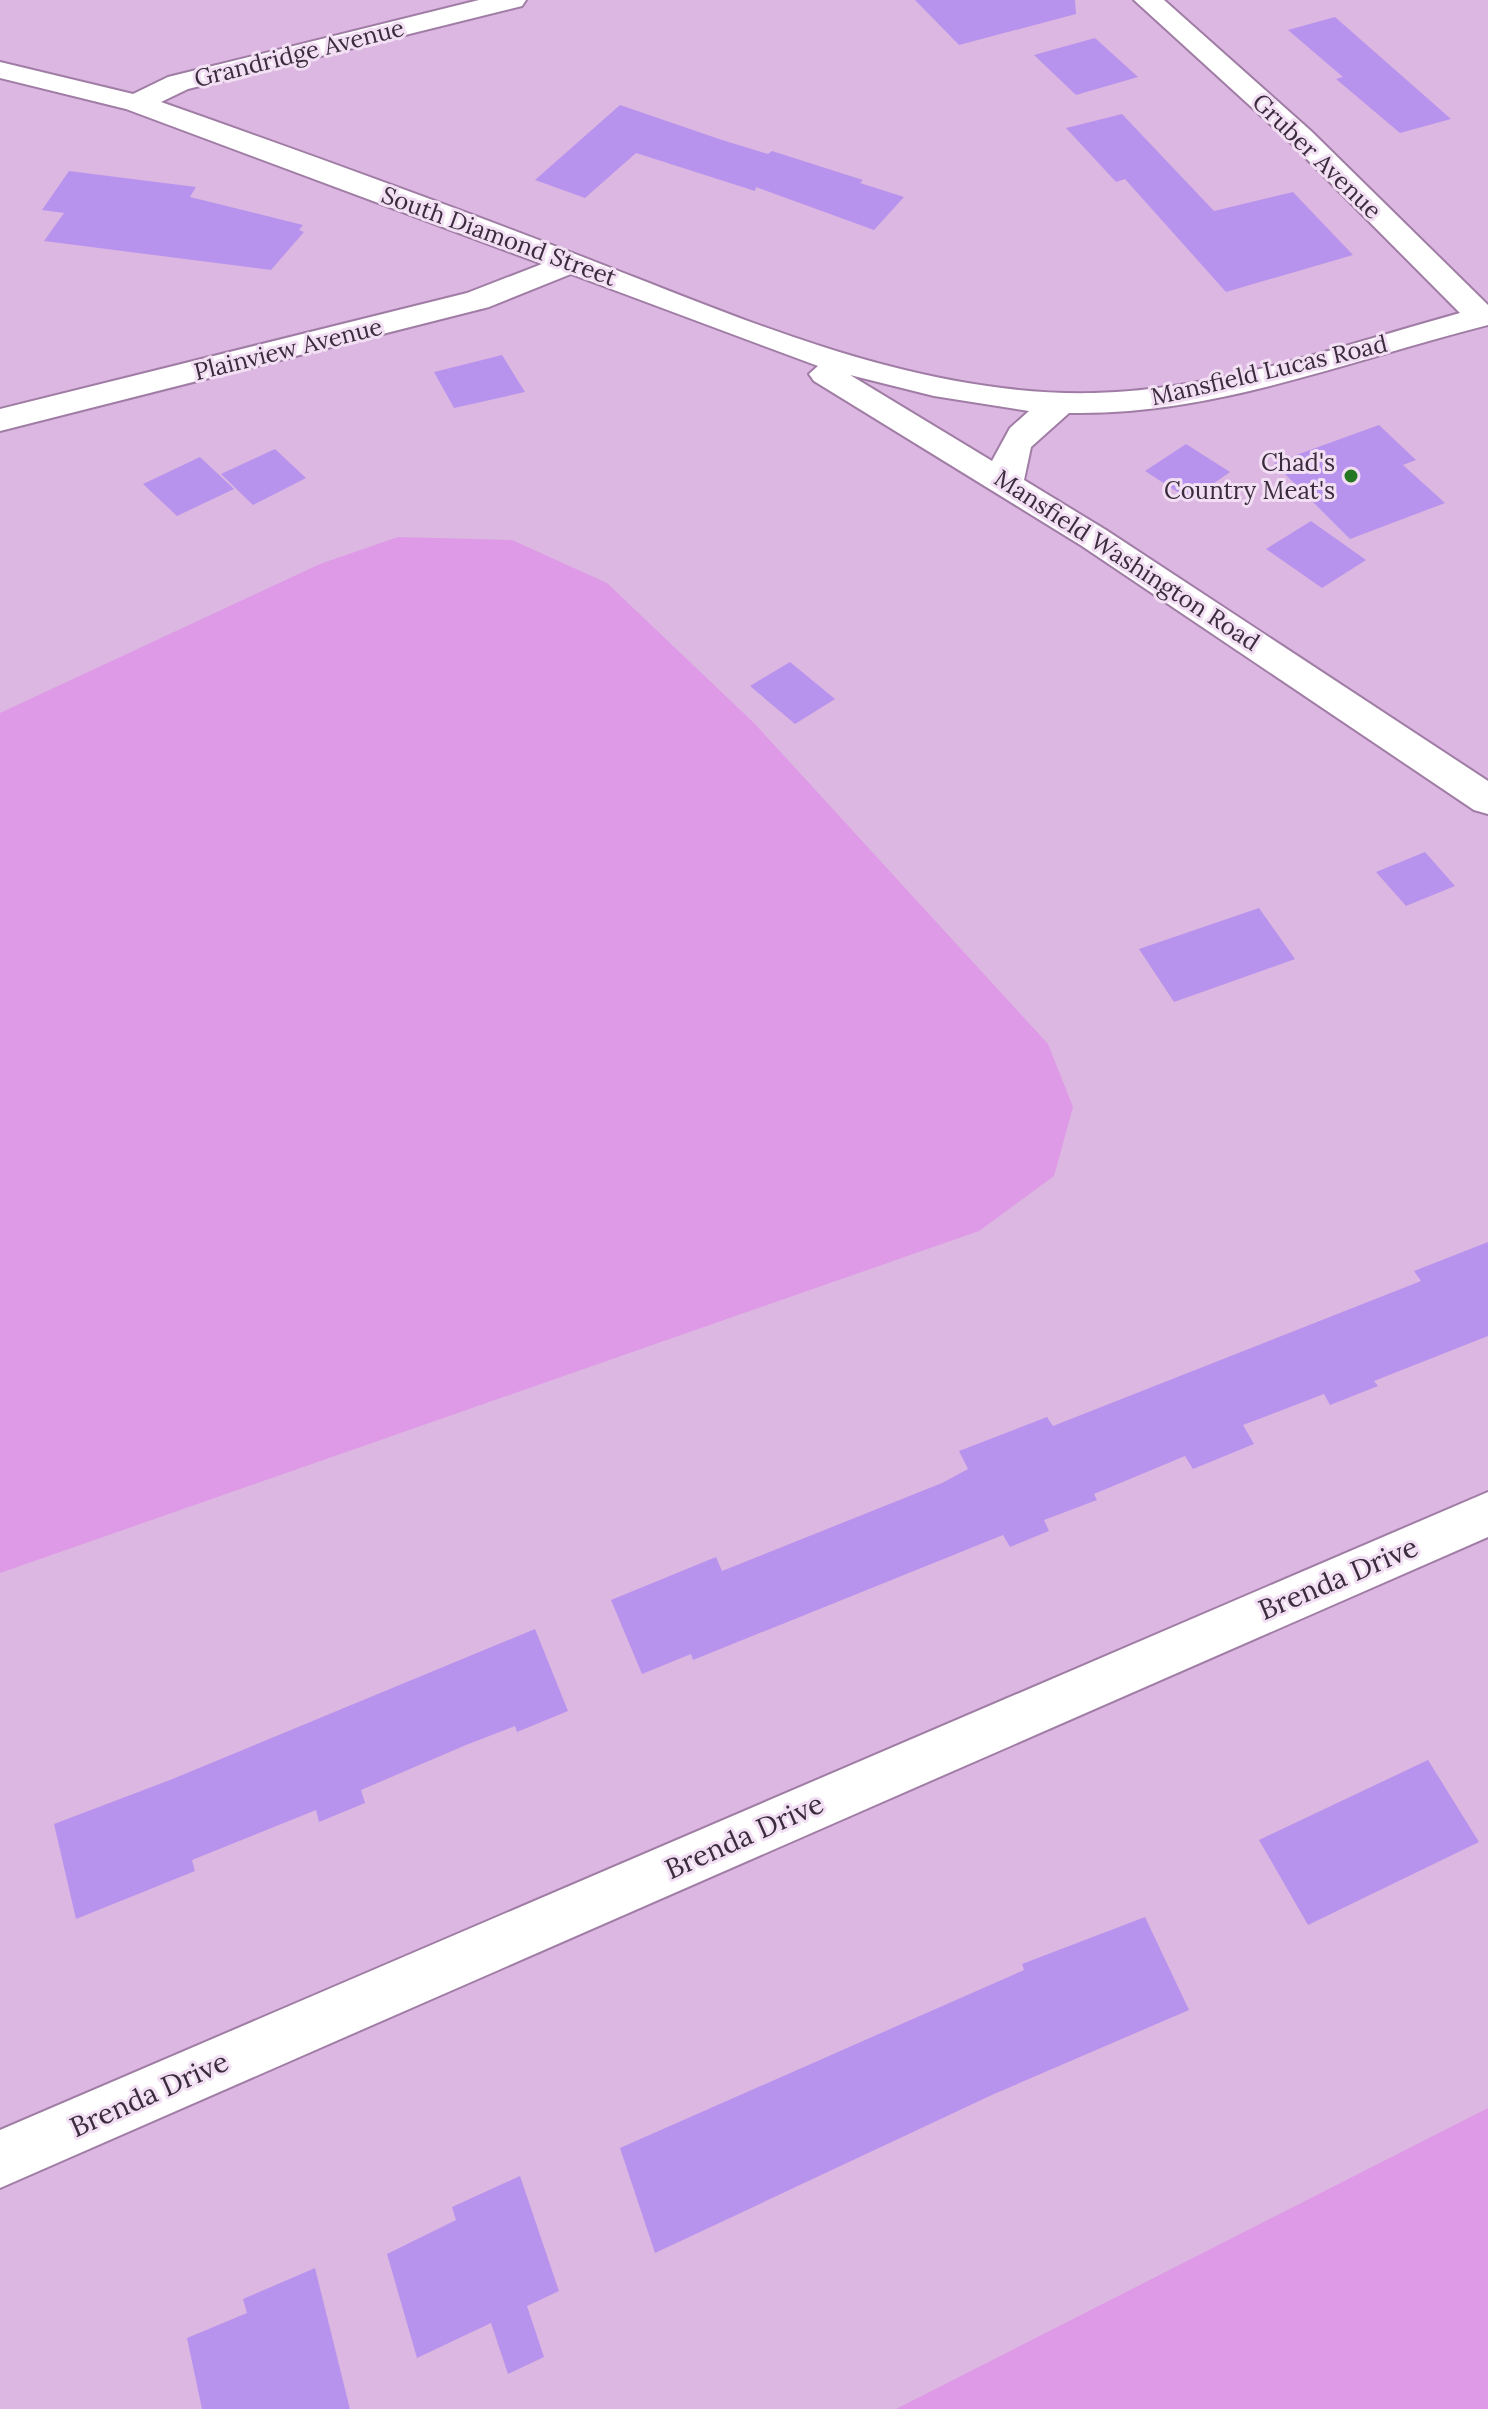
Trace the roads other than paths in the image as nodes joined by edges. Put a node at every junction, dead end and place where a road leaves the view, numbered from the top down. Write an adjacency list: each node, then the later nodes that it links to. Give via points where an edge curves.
1 (512, 0): 4 (street, Grandridge Avenue, via 178,83)
2 (1148, 0): 6 (street, Gruber Avenue, via 1301,137)
3 (0, 70): 4 (street, South Diamond Street)
4 (136, 103): 5 (street, South Diamond Street)
5 (572, 263): 7 (street, South Diamond Street); 10 (street, Plainview Avenue, via 478,300)
6 (1485, 316): 9 (street, Mansfield Lucas Road, via 1190,392 1133,401)
7 (758, 333): 8 (street, South Diamond Street, via 873,372); 11 (street, Mansfield Washington Road)
8 (998, 398): 9 (street, Mansfield Lucas Road)
9 (1062, 402): 11 (street, via 1013,444)
10 (0, 420)
11 (1007, 483): 12 (street, Mansfield Washington Road)
12 (1488, 800)
13 (1488, 1514): 14 (street, Brenda Drive)
14 (0, 2159)

